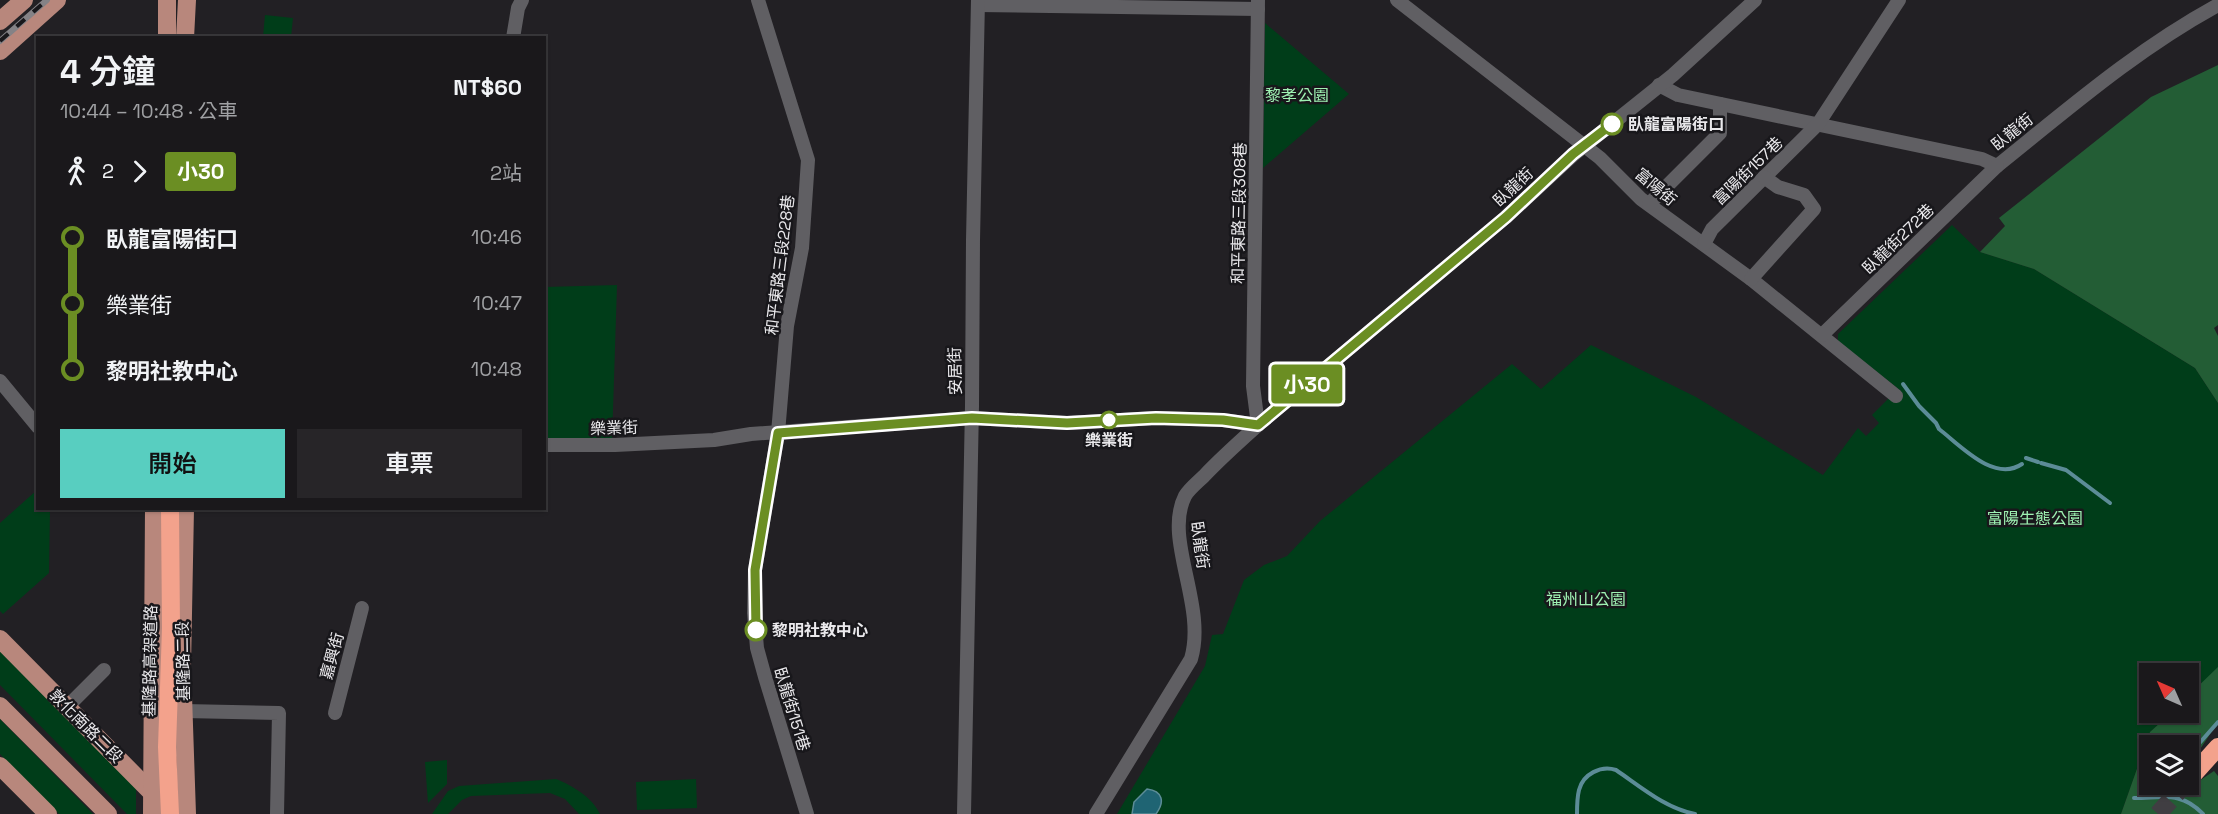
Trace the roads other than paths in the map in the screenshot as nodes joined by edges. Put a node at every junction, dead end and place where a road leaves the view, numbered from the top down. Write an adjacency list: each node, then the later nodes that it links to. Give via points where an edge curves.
1 (24, 0): 13 (main road)
2 (57, 0): 17 (main road)
3 (167, 0): 14 (main road)
4 (187, 0): 15 (main road)
5 (522, 0): 16 (street)
6 (758, 0): 33 (street, 和平東路三段228巷, via 808,160 802,248 787,326)
7 (1397, 0): 21 (street, 富陽街)
8 (1755, 0): 18 (street)
9 (1899, 0): 20 (street, 富陽街157巷)
10 (978, 3): 11 (street); 30 (street, 安居街)
11 (1258, 5): 32 (street, 和平東路三段308巷, via 1253,386)
12 (2218, 5): 22 (street, 臥龍街, via 2117,69)
13 (0, 21)
14 (167, 36)
15 (185, 36)
16 (513, 36)
17 (0, 51)
18 (1659, 85): 19 (street, 臥龍街, via 1678,95); 21 (street, 臥龍街)
19 (1720, 104): 20 (street, 臥龍街); 24 (street, via 1720,133)
20 (1818, 124): 22 (street, 臥龍街, via 1982,159); 23 (street, 富陽街157巷)
21 (1584, 147): 24 (street, 富陽街); 32 (street, 臥龍街)
22 (1997, 166): 27 (street, 臥龍街272巷)
23 (1764, 177): 25 (street, 富陽街157巷, via 1712,229); 26 (street, via 1778,187 1804,195 1814,209)
24 (1649, 204): 25 (street, 富陽街)
25 (1704, 244): 26 (street, 富陽街)
26 (1751, 279): 27 (street, 富陽街)
27 (1822, 335): 29 (street, 富陽街)
28 (0, 381): 31 (street)
29 (1896, 396)
30 (972, 418): 32 (street, 樂業街, via 1067,423 1167,418); 33 (street, 樂業街); 56 (street, 安居街)
31 (36, 425)
32 (1258, 425): 57 (street, 臥龍街, via 1186,494 1180,510 1180,545 1196,620 1195,646 1191,659)
33 (778, 433): 34 (street, 樂業街, via 714,440); 55 (street, 臥龍街151巷, via 755,570 754,613 765,677)
34 (546, 445)
35 (154, 510): 48 (main road, 基隆路二段)
36 (170, 510): 52 (highway, 基隆路高架道路, via 167,747)
37 (185, 510): 43 (main road, 基隆路二段)
38 (362, 608): 44 (street, 嘉興街)
39 (0, 639): 42 (main road, 敦化南路二段)
40 (104, 670): 42 (street)
41 (0, 706): 50 (main road)
42 (67, 707): 48 (main road, 敦化南路二段)
43 (184, 711): 53 (main road, 基隆路二段); 54 (street, via 279,713)
44 (335, 713)
45 (2218, 747): 47 (highway)
46 (0, 766): 49 (main road)
47 (2199, 768)
48 (153, 793): 51 (main road, 基隆路二段); 52 (main road, 敦化南路二段)
49 (48, 814)
50 (108, 814)
51 (152, 814)
52 (171, 814)
53 (187, 814)
54 (277, 814)
55 (807, 814)
56 (964, 814)
57 (1096, 814)

